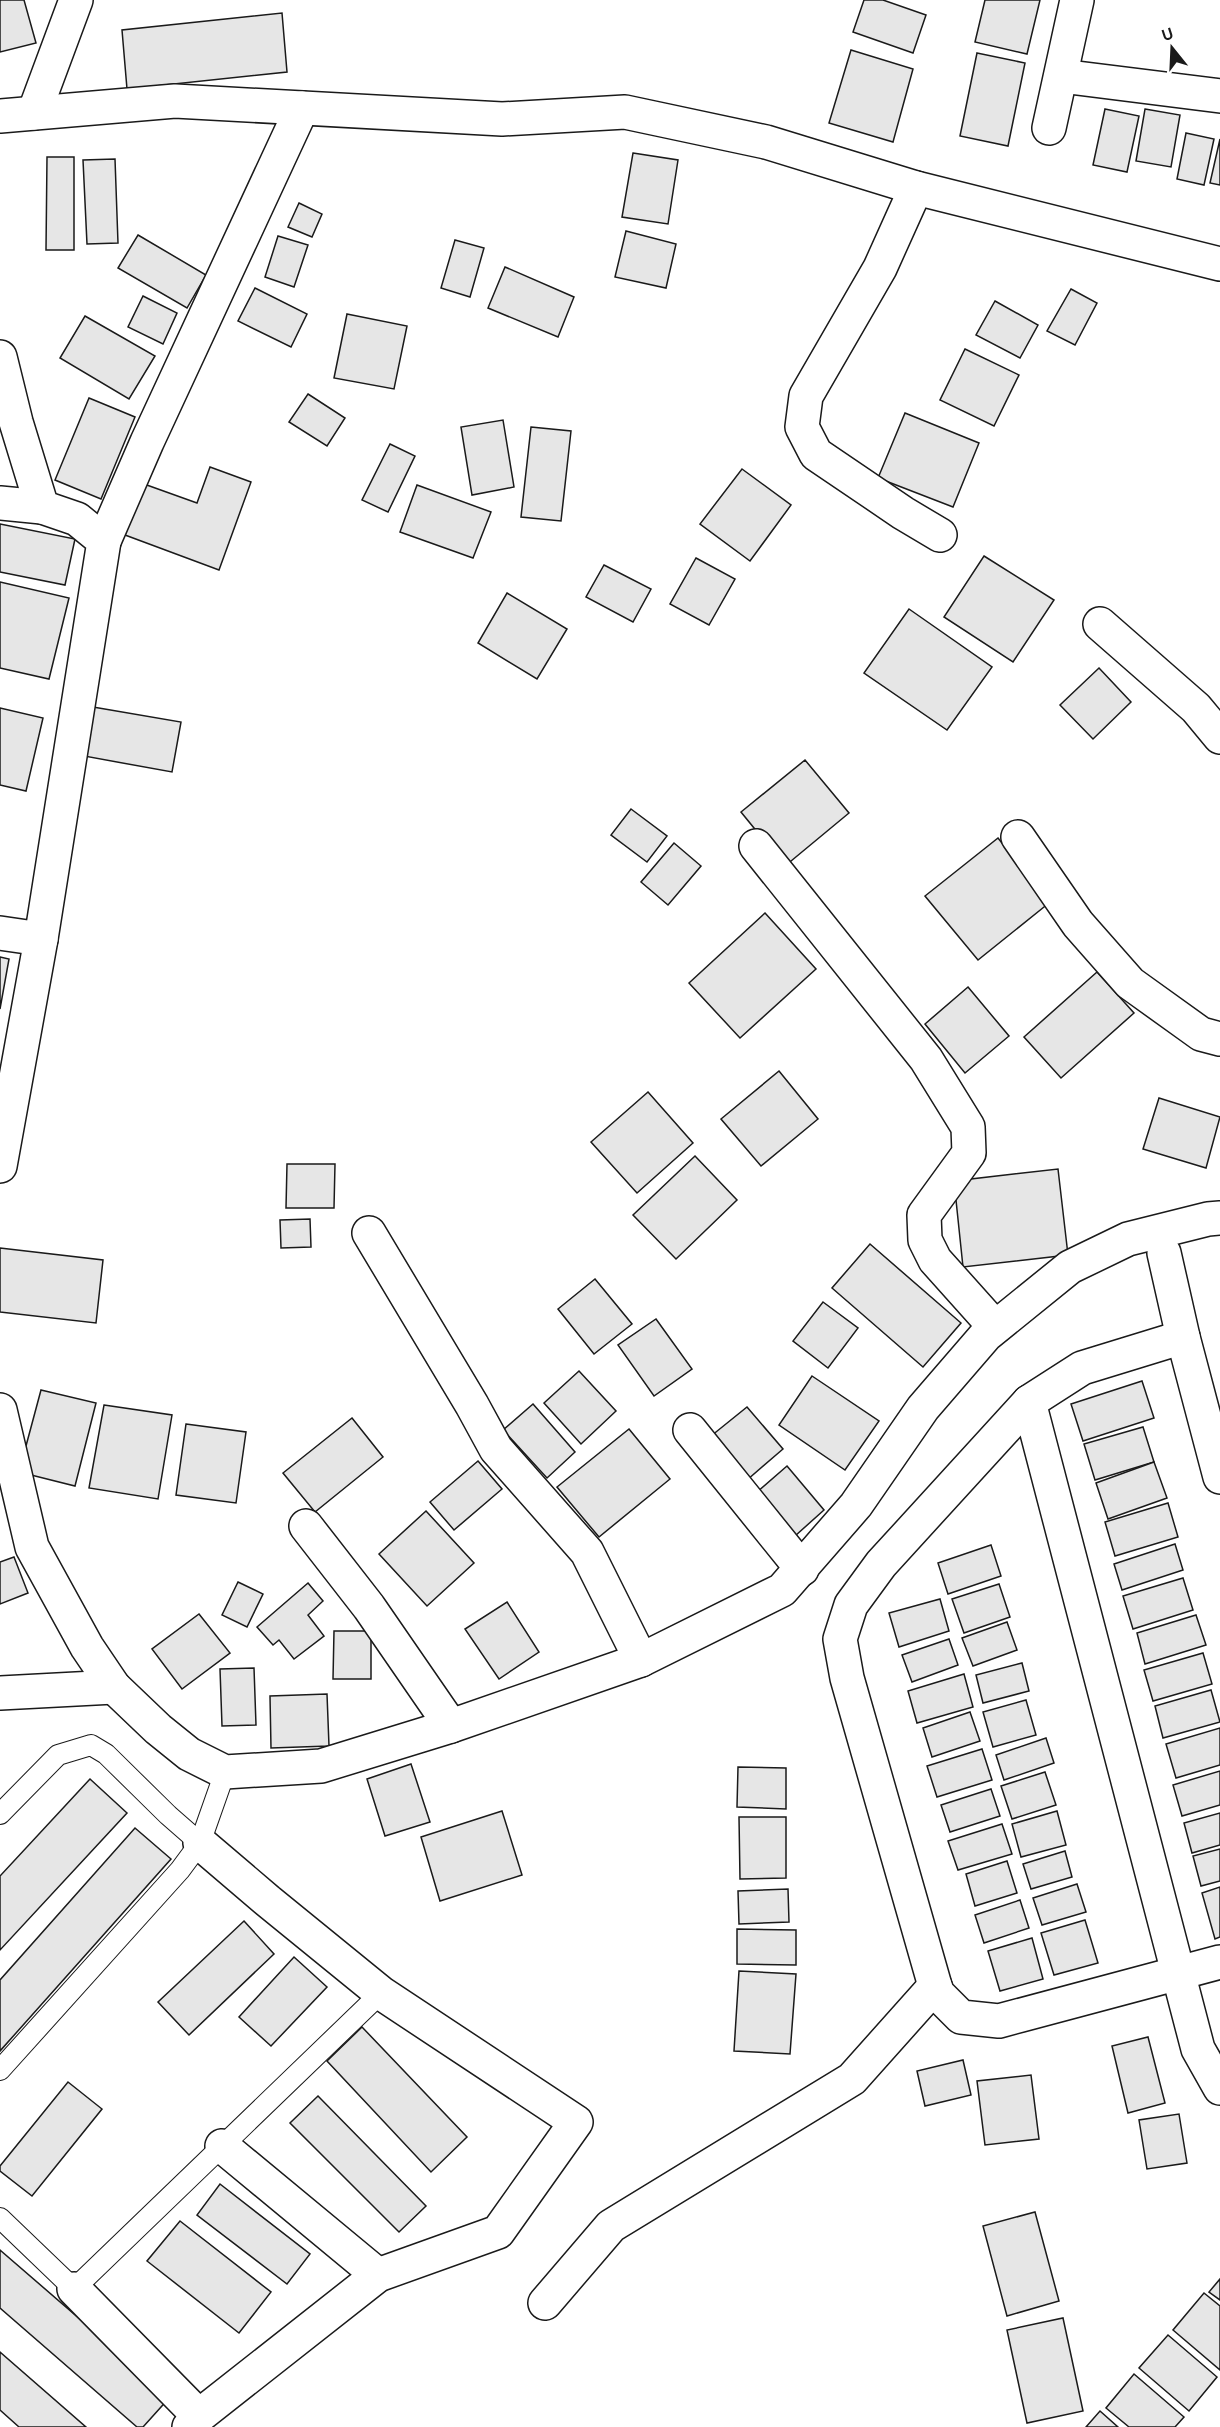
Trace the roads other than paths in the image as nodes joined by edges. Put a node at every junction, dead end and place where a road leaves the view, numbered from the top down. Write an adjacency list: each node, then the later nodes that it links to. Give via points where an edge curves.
1 (76, 0): 6 (street)
2 (1077, 0): 3 (street)
3 (1061, 76): 4 (street); 8 (street)
4 (1220, 96)
5 (302, 108): 6 (street, via 175,101); 9 (street, via 502,119 625,112 766,142); 15 (street)
6 (34, 113): 7 (street)
7 (0, 116)
8 (1049, 128)
9 (916, 188): 10 (street); 14 (street, via 880,268 806,396 802,427 816,454)
10 (1220, 264)
11 (0, 357): 13 (street)
12 (0, 503): 13 (street)
13 (42, 507): 15 (street, via 77,519)
14 (940, 535)
15 (104, 541): 21 (street)
16 (1100, 624): 17 (street, via 1196,708)
17 (1220, 737)
18 (1018, 837): 22 (street, via 1077,924 1130,983 1201,1034)
19 (756, 846): 27 (street, via 926,1059 968,1128 969,1153 924,1215 925,1240 935,1260)
20 (0, 933): 21 (street)
21 (41, 939): 23 (street)
22 (1220, 1040)
23 (0, 1166)
24 (1220, 1218): 27 (street, via 1128,1239 1070,1267)
25 (369, 1233): 35 (street, via 496,1449 587,1552)
26 (1164, 1253): 28 (street)
27 (995, 1328): 34 (street, via 923,1408 856,1505)
28 (1183, 1337): 29 (street, via 1082,1368); 32 (street)
29 (1029, 1402): 43 (street); 44 (street, via 881,1564 851,1605 840,1639 847,1678)
30 (0, 1410): 36 (street, via 32,1547 87,1647)
31 (690, 1430): 34 (street)
32 (1220, 1477)
33 (306, 1526): 38 (street, via 369,1607)
34 (802, 1569): 35 (street, via 782,1590)
35 (641, 1660): 38 (street)
36 (114, 1686): 37 (street); 39 (street, via 189,1754)
37 (0, 1693)
38 (452, 1726): 39 (street, via 321,1766)
39 (225, 1772): 41 (lane)
40 (0, 1814): 41 (lane, via 58,1755 91,1745 106,1754)
41 (200, 1843): 45 (street); 46 (lane)
42 (1220, 1962): 43 (street)
43 (1180, 1974): 44 (street, via 999,2021 961,2017); 47 (street, via 1198,2049)
44 (935, 1986): 52 (street, via 852,2079 611,2226)
45 (381, 1993): 48 (lane); 50 (street, via 576,2122 498,2232)
46 (0, 2070)
47 (1220, 2088)
48 (222, 2146): 50 (street); 51 (lane)
49 (0, 2218): 51 (lane)
50 (378, 2275): 53 (street)
51 (74, 2289): 53 (street)
52 (545, 2303)
53 (194, 2421)

